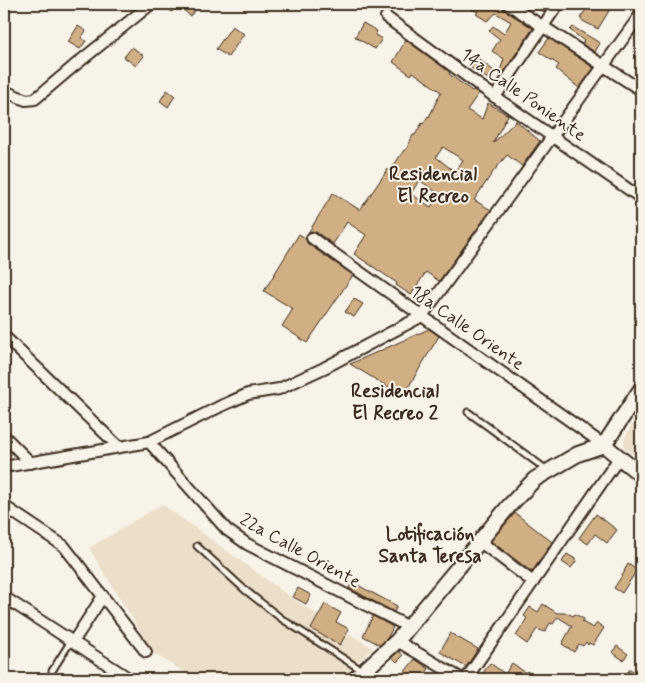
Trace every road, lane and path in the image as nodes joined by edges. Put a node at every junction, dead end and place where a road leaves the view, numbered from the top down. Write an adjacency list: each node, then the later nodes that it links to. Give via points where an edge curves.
1 (151, 4): 9 (street, via 35,99 26,100)
2 (508, 4): 6 (street)
3 (558, 4): 6 (street)
4 (641, 14): 7 (street)
5 (386, 17): 10 (street, 14a Calle Poniente)
6 (543, 27): 7 (street); 10 (street)
7 (604, 66): 8 (street); 11 (street)
8 (641, 90)
9 (4, 92)
10 (496, 97): 11 (street, 14a Calle Poniente)
11 (552, 136): 12 (street, 14a Calle Poniente); 14 (street)
12 (641, 198)
13 (312, 238): 14 (street, 18a Calle Oriente)
14 (422, 316): 19 (street, via 279,389 248,394); 20 (street, 18a Calle Oriente)
15 (4, 336): 21 (street)
16 (641, 389): 20 (street)
17 (468, 412): 25 (lane)
18 (4, 436): 23 (street)
19 (149, 442): 21 (street); 33 (street, 22a Calle Oriente, via 227,530 247,544)
20 (604, 445): 22 (street); 25 (street)
21 (119, 447): 23 (street)
22 (619, 458): 26 (street); 30 (street)
23 (31, 462): 24 (street)
24 (4, 467)
25 (548, 470): 28 (street, via 535,479)
26 (641, 475)
27 (4, 506): 31 (street, via 64,546)
28 (478, 542): 30 (street); 33 (street)
29 (197, 546): 38 (lane, via 245,590)
30 (533, 582): 41 (street)
31 (103, 596): 35 (street); 36 (street)
32 (4, 597): 35 (street)
33 (408, 627): 34 (street)
34 (397, 640): 38 (street); 40 (street)
35 (72, 642): 37 (lane); 39 (street)
36 (146, 652)
37 (52, 671)
38 (359, 675)
39 (130, 679)
40 (462, 679)
41 (466, 679)

